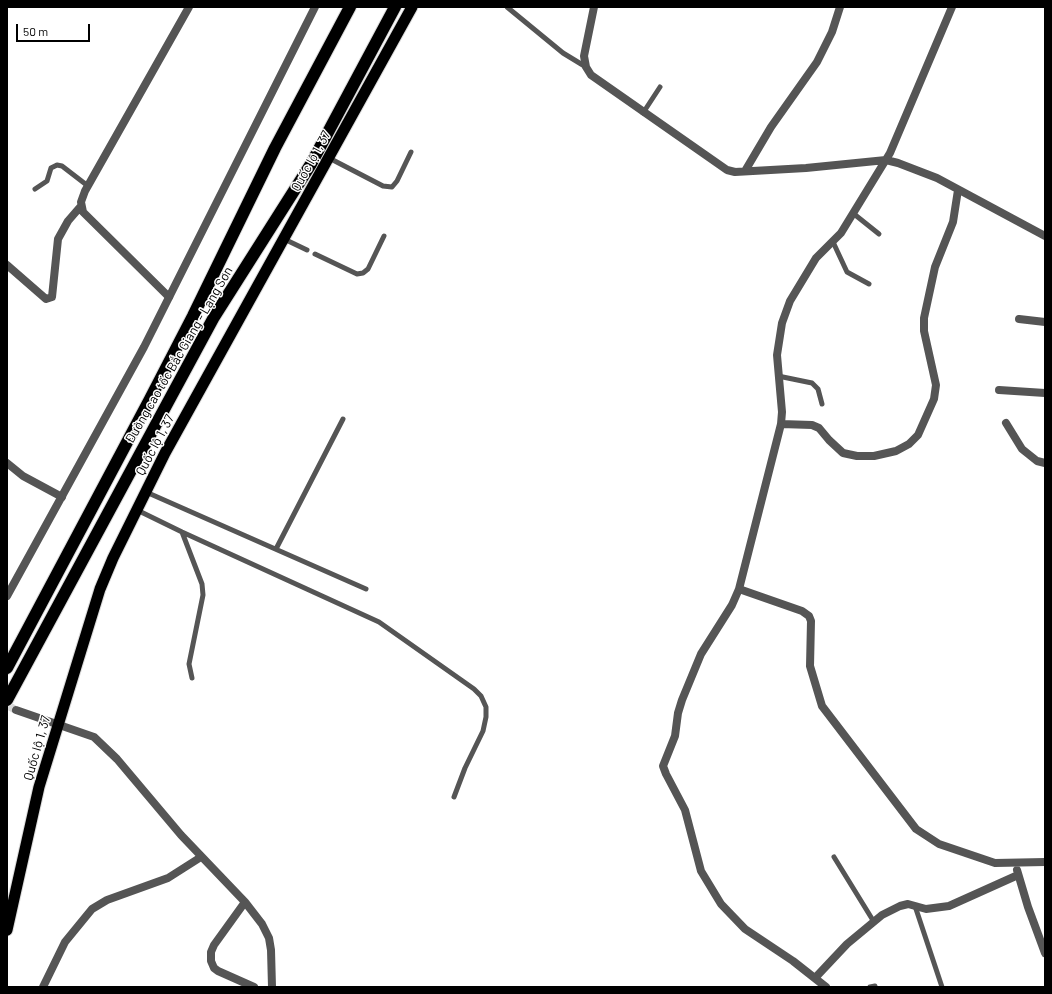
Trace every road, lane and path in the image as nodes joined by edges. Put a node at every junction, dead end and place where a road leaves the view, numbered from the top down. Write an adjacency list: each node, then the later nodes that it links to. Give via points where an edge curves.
1 (189, 7): 17 (street)
2 (316, 7): 31 (street)
3 (350, 7): 51 (highway, Đường cao tốc Bắc Giang - Lạng Sơn, via 275,148 194,316)
4 (395, 7): 53 (highway, Đường cao tốc Bắc Giang - Lạng Sơn, via 311,164 210,323)
5 (412, 7): 14 (highway, Quốc lộ 1, 37)
6 (507, 7): 10 (lane, via 563,53)
7 (594, 7): 10 (street, via 584,56)
8 (840, 7): 16 (street, via 832,32 817,62 771,127)
9 (952, 7): 15 (street)
10 (586, 67): 12 (street, via 591,75)
11 (660, 87): 12 (lane)
12 (643, 113): 16 (street, via 727,170)
13 (411, 152): 14 (lane, via 397,182 392,187 383,186)
14 (329, 158): 25 (highway, Quốc lộ 1, 37)
15 (886, 160): 16 (street); 19 (street, via 930,176); 21 (street)
16 (745, 171)
17 (88, 186): 18 (lane, via 57,165 51,168 47,181); 20 (street, via 81,202)
18 (35, 189)
19 (958, 190): 24 (street); 40 (street, via 953,222 935,267 924,318 924,331 936,385 934,399 918,435 896,451 874,456 857,456 843,453 812,425)
20 (82, 206): 29 (street, via 58,239 52,297 46,299); 31 (street, via 89,218)
21 (854, 214): 22 (lane); 26 (street)
22 (879, 234)
23 (384, 236): 28 (lane, via 368,269 363,273 357,274)
24 (1045, 236)
25 (284, 239): 27 (lane); 43 (highway, Quốc lộ 1, 37)
26 (833, 242): 30 (lane, via 847,272); 34 (street, via 816,258 790,301 779,340)
27 (307, 250)
28 (315, 254)
29 (8, 267)
30 (869, 284)
31 (169, 297): 44 (street)
32 (1019, 319): 33 (street)
33 (1045, 322)
34 (778, 376): 37 (lane, via 812,383 818,389); 40 (street)
35 (999, 390): 36 (street)
36 (1045, 393)
37 (822, 404)
38 (343, 419): 47 (lane)
39 (1006, 423): 42 (street, via 1022,449 1037,461)
40 (781, 424): 49 (street)
41 (7, 463): 44 (street, via 23,476)
42 (1045, 463)
43 (146, 492): 45 (highway, Quốc lộ 1, 37); 47 (lane)
44 (62, 497): 50 (street)
45 (136, 509): 46 (lane); 55 (highway, Quốc lộ 1, 37, via 100,589)
46 (182, 532): 52 (lane, via 202,584 203,595 189,664); 56 (lane, via 379,622 474,689 486,707 486,717 483,731)
47 (276, 549): 48 (lane)
48 (366, 589)
49 (738, 589): 60 (street, via 802,611 809,616 811,675 822,706 916,829 939,844 966,854 995,863); 67 (street, via 732,605 701,654 682,700 673,744 663,766 685,810 701,871 722,904 745,929)
50 (7, 596)
51 (7, 668)
52 (192, 678)
53 (7, 700)
54 (16, 710): 55 (street)
55 (58, 724): 57 (street, via 82,732 102,744); 65 (highway, Quốc lộ 1, 37, via 40,787)
56 (454, 797)
57 (201, 857): 62 (street); 68 (street, via 177,874 107,900 92,909 65,942)
58 (834, 857): 64 (lane)
59 (1045, 862): 60 (street)
60 (1015, 864): 61 (street)
61 (1018, 875): 63 (street, via 949,906 926,909); 66 (street)
62 (245, 902): 69 (street, via 214,945 211,961 218,971); 70 (street, via 269,938)
63 (915, 906): 64 (street, via 900,906); 71 (lane)
64 (874, 922): 67 (street, via 847,944)
65 (7, 930)
66 (1045, 953)
67 (820, 983)
68 (44, 987)
69 (254, 987)
70 (272, 987)
71 (942, 987)

